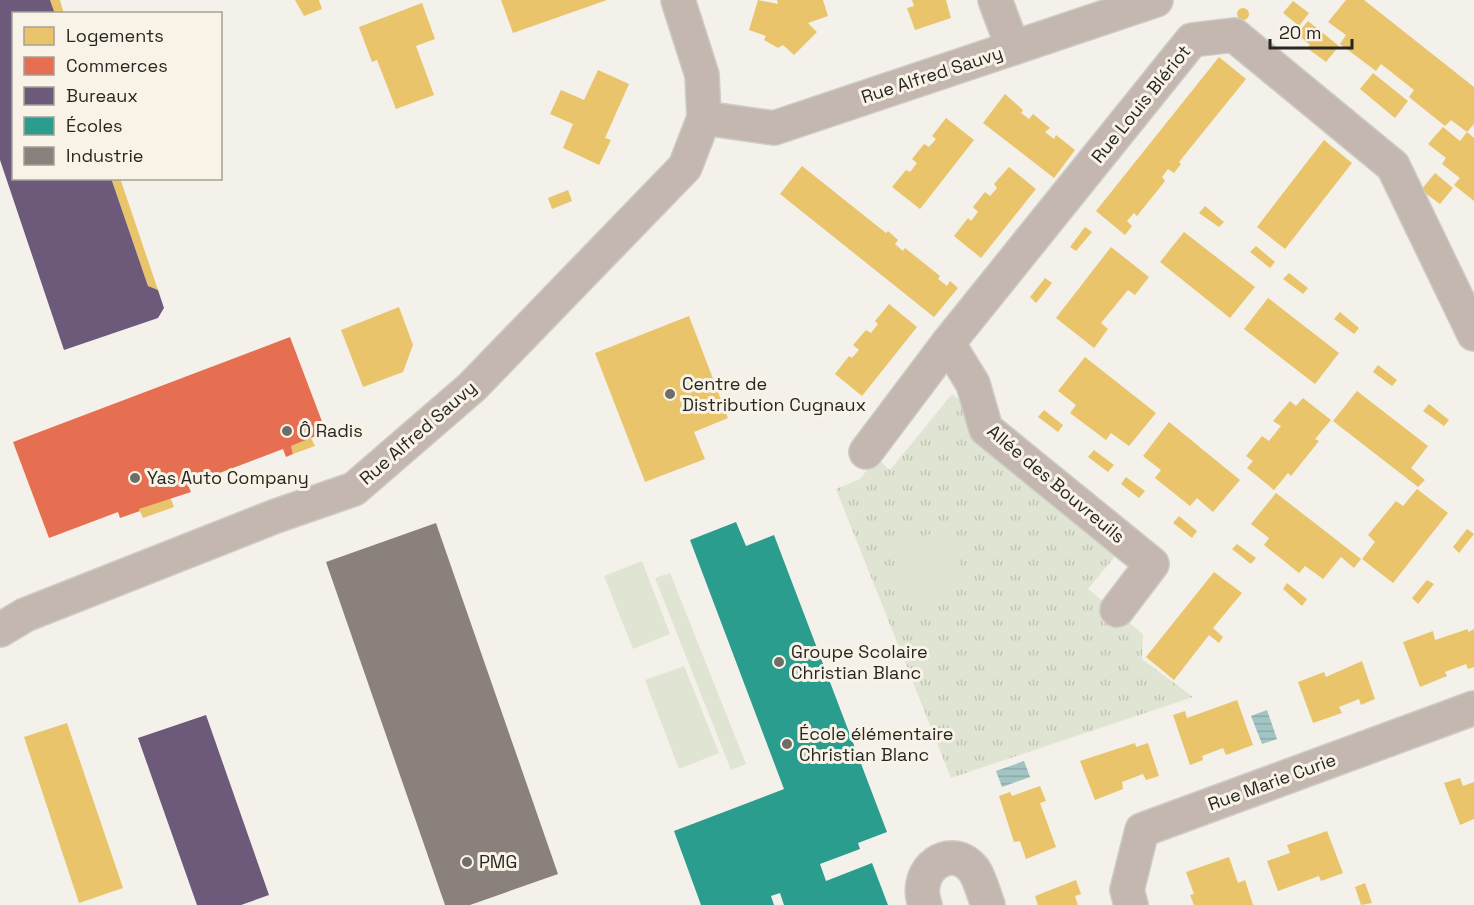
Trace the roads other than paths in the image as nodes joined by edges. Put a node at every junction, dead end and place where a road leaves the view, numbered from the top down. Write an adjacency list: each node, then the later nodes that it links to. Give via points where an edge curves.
1 (678, 0): 5 (street, Rue Alfred Sauvy, via 702,75)
2 (995, 0): 4 (street)
3 (1156, 0): 4 (street, Rue Alfred Sauvy)
4 (1013, 48): 5 (street, Rue Alfred Sauvy, via 774,128)
5 (704, 118): 10 (street, Rue Alfred Sauvy, via 684,167 472,387 354,489 25,615)
6 (1474, 334): 7 (street, Rue Louis Blériot, via 1393,166 1234,35 1192,40)
7 (948, 343): 8 (street, Rue Louis Blériot); 9 (street, Allée des Bouvreuils, via 973,384 986,429 1152,564)
8 (866, 452)
9 (1117, 610)
10 (0, 630)
11 (1474, 708): 14 (street, Rue Marie Curie, via 1142,830 1127,890)
12 (925, 905): 13 (street, via 922,879 938,861 948,858 966,863 974,870)
13 (988, 905)
14 (1131, 905)

